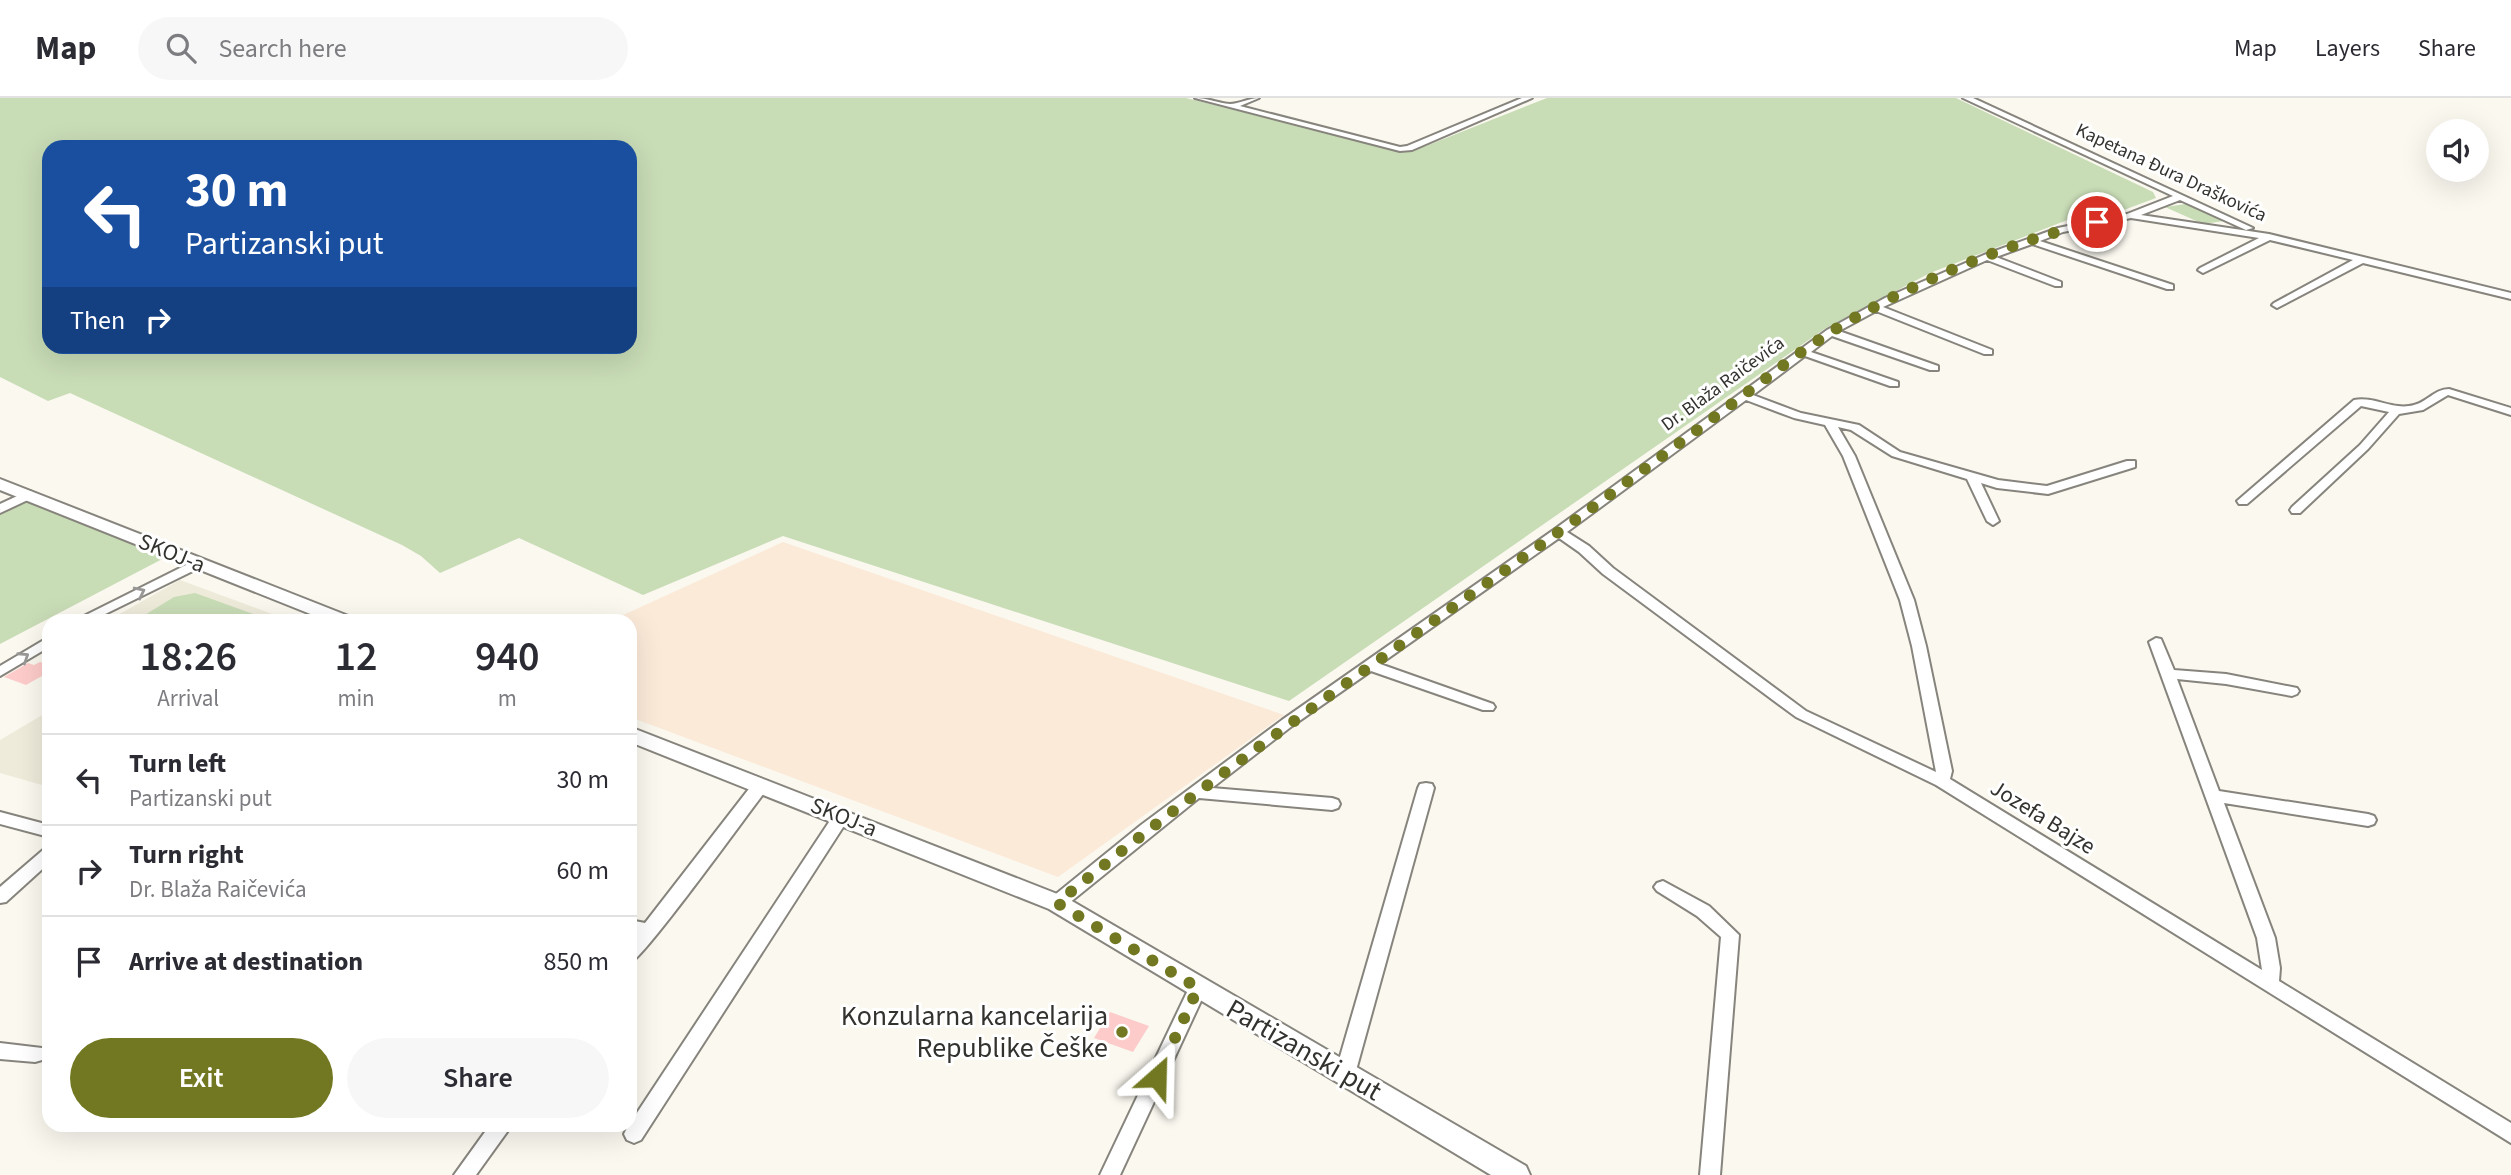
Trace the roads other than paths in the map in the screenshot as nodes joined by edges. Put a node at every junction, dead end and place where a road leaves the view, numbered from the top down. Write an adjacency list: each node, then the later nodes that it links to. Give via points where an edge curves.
1 (1199, 98): 5 (street)
2 (1255, 98): 5 (street)
3 (1528, 98): 5 (street, via 1409,148 1393,148)
4 (1968, 98): 6 (street, Kapetana Đura Draškovića)
5 (1232, 107)
6 (2179, 197): 7 (street, Dr. Blaža Raičevića); 8 (street, Kapetana Đura Draškovića)
7 (2129, 216): 8 (street, Kapetana Đura Draškovića); 9 (street, Dr. Blaža Raičevića)
8 (2269, 237): 11 (street); 12 (street)
9 (2032, 241): 10 (street, Dr. Blaža Raičevića); 14 (street)
10 (1987, 257): 13 (street); 17 (street, Dr. Blaža Raičevića)
11 (2359, 261): 15 (street); 16 (street)
12 (2203, 270)
13 (2059, 284)
14 (2170, 287)
15 (2511, 296)
16 (2277, 305)
17 (1875, 307): 18 (street, Dr. Blaža Raičevića); 20 (street)
18 (1831, 332): 19 (street, Dr. Blaža Raičevića); 21 (street)
19 (1802, 352): 22 (street); 23 (street, Dr. Blaža Raičevića)
20 (1988, 352)
21 (1934, 368)
22 (1894, 384)
23 (1744, 395): 26 (street); 35 (street, Dr. Blaža Raičevića)
24 (2396, 411): 25 (street, via 2414,410 2449,392); 31 (street, via 2358,402); 33 (street)
25 (2511, 412)
26 (1829, 422): 28 (street, via 1858,428 1896,454); 47 (street, via 1849,456 1907,600 1944,771)
27 (2131, 464): 28 (street, via 2048,490)
28 (1973, 479): 34 (street)
29 (0, 484): 30 (main road, SKOJ-a)
30 (29, 495): 32 (street); 36 (main road, SKOJ-a)
31 (2243, 501)
32 (0, 509)
33 (2296, 510)
34 (1993, 521)
35 (1559, 531): 41 (street, Dr. Blaža Raičevića); 47 (street, Jozefa Bajze, via 1801,714)
36 (198, 563): 37 (street, one-way to 36); 38 (main road, SKOJ-a)
37 (95, 614)
38 (326, 614)
39 (2156, 642): 43 (street)
40 (42, 645): 42 (street, one-way to 40)
41 (1371, 666): 45 (street); 50 (street, Dr. Blaža Raičevića)
42 (0, 672)
43 (2168, 674): 44 (street); 51 (street)
44 (2292, 691)
45 (1488, 706)
46 (637, 737): 48 (main road, SKOJ-a)
47 (1942, 781): 64 (street, Jozefa Bajze)
48 (761, 785): 53 (main road, SKOJ-a); 62 (street)
49 (1426, 788): 68 (street)
50 (1196, 792): 52 (street); 60 (street, Dr. Blaža Raičevića)
51 (2214, 796): 55 (street); 64 (street, via 2266,938)
52 (1332, 804)
53 (841, 817): 60 (main road, SKOJ-a); 69 (street)
54 (0, 818): 56 (street)
55 (2368, 820)
56 (42, 829)
57 (42, 860): 59 (street)
58 (1663, 887): 75 (street, via 1703,911 1730,935)
59 (0, 897)
60 (1057, 903): 65 (main road, Partizanski put)
61 (637, 928): 62 (street)
62 (650, 931): 63 (street)
63 (637, 948)
64 (2270, 984): 71 (street, Jozefa Bajze)
65 (1198, 988): 68 (main road, Partizanski put); 73 (street)
66 (0, 1051): 67 (street)
67 (35, 1054)
68 (1345, 1074): 74 (main road, Partizanski put)
69 (637, 1129)
70 (497, 1132): 72 (street)
71 (2511, 1134)
72 (464, 1175)
73 (1110, 1175)
74 (1516, 1175)
75 (1710, 1175)

